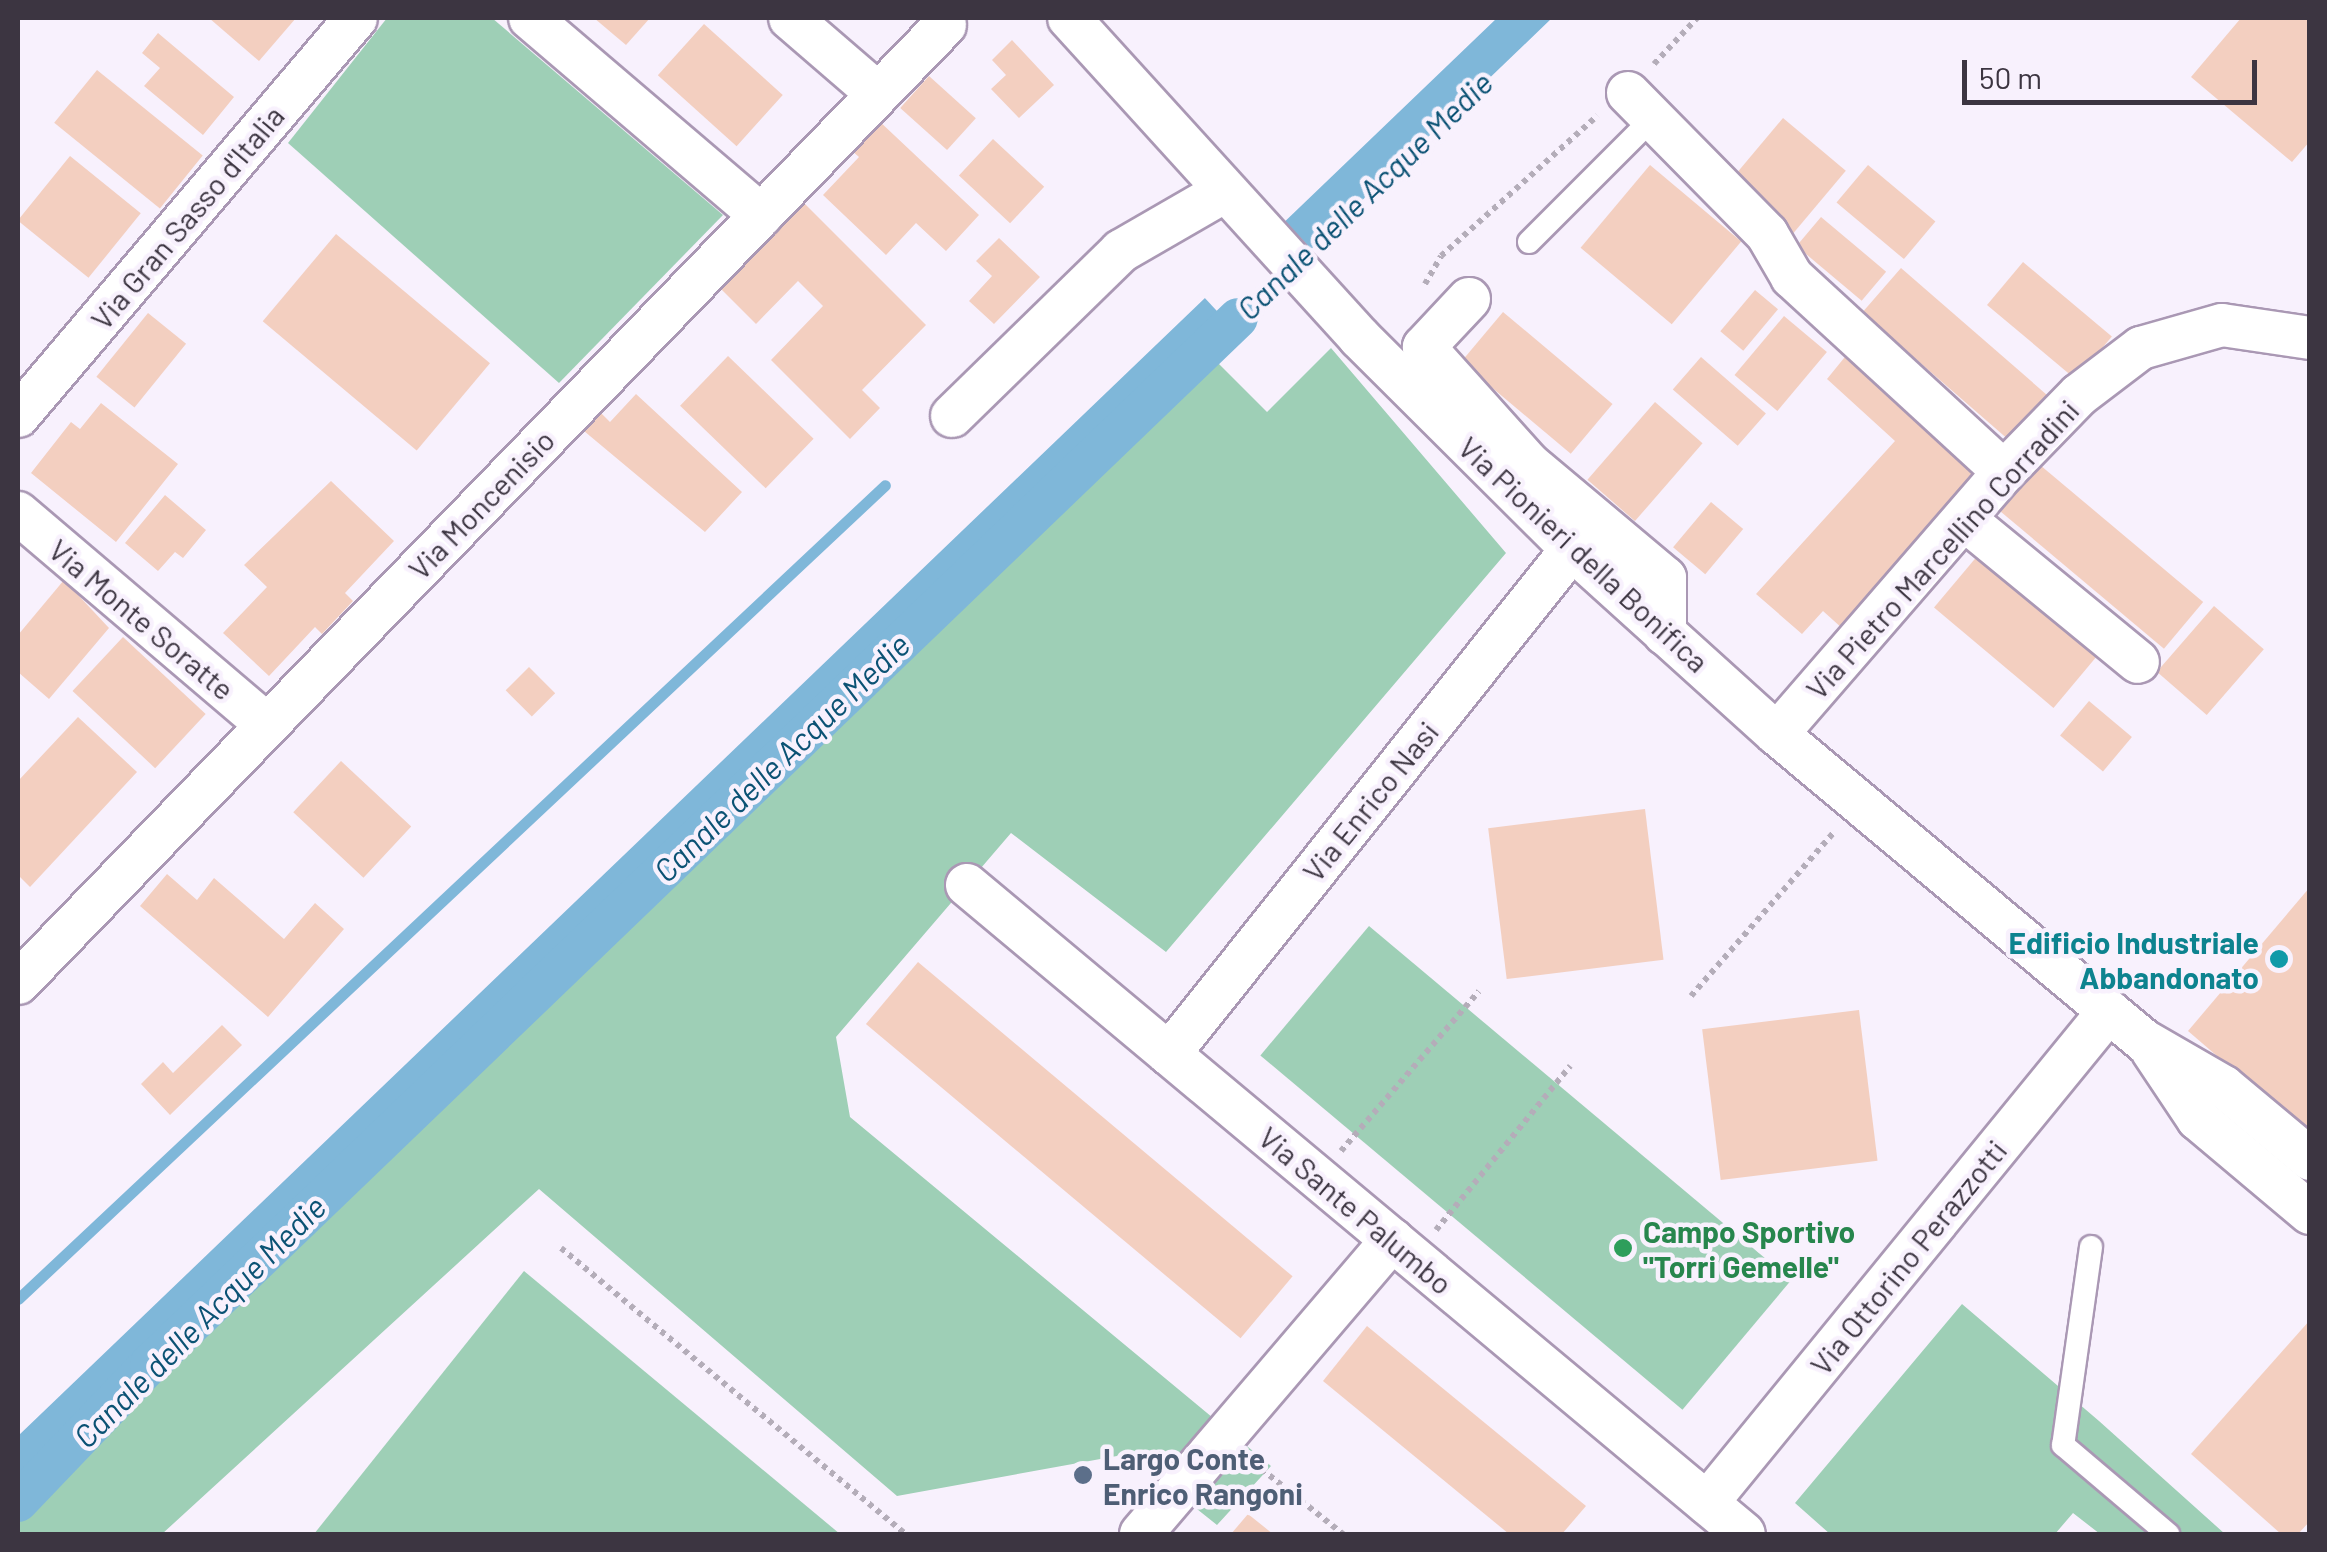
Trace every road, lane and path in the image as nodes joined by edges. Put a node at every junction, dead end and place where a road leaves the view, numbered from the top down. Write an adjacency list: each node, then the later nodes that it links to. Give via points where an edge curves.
1 (356, 18): 15 (street, Via Gran Sasso d'Italia)
2 (530, 18): 10 (street)
3 (790, 18): 7 (street)
4 (1069, 18): 9 (street, Via Pionieri della Bonifica)
5 (1697, 18): 8 (path)
6 (945, 25): 7 (street, Via Moncenisio)
7 (878, 94): 10 (street, Via Moncenisio)
8 (1640, 105): 11 (lane); 14 (path, via 1440,256 1426,279); 17 (street, via 1767,234 1792,278)
9 (1223, 192): 16 (street, via 1122,251); 20 (street, Via Pionieri della Bonifica)
10 (761, 215): 23 (street, Via Moncenisio)
11 (1529, 242)
12 (1469, 299): 14 (street)
13 (2310, 338): 17 (street, Via Pietro Marcellino Corradini, via 2222,325 2141,348 2078,395)
14 (1424, 347): 21 (street, via 1528,463 1665,578)
15 (18, 416)
16 (952, 416)
17 (2004, 472): 19 (street, Via Pietro Marcellino Corradini)
18 (18, 513): 23 (street, Via Monte Soratte)
19 (1964, 519): 22 (street); 24 (street, Via Pietro Marcellino Corradini)
20 (1572, 549): 21 (street, Via Pionieri della Bonifica); 32 (street, Via Enrico Nasi)
21 (1665, 634): 24 (street, Via Pionieri della Bonifica)
22 (2138, 662)
23 (267, 725): 27 (street, Via Moncenisio)
24 (1777, 734): 25 (street, Via Pionieri della Bonifica)
25 (1859, 802): 29 (path); 30 (street, Via Pionieri della Bonifica)
26 (967, 885): 32 (street, Via Sante Palumbo)
27 (18, 982)
28 (1479, 990): 35 (path)
29 (1691, 996)
30 (2109, 1011): 31 (street, Via Pionieri della Bonifica); 41 (street, Via Ottorino Perazzotti)
31 (2146, 1042): 34 (street, Via Pionieri della Bonifica, via 2224,1087); 36 (street, Via Pionieri della Bonifica, via 2198,1119)
32 (1169, 1054): 35 (street, Via Sante Palumbo)
33 (1570, 1066): 39 (path)
34 (2310, 1158)
35 (1318, 1178): 39 (street, Via Sante Palumbo)
36 (2310, 1213)
37 (562, 1248): 42 (path)
38 (2091, 1248): 46 (lane, via 2063,1445)
39 (1402, 1249): 40 (street); 41 (street, Via Sante Palumbo)
40 (1224, 1438): 43 (street); 44 (path)
41 (1707, 1503): 45 (street, Via Sante Palumbo)
42 (905, 1534)
43 (1142, 1534)
44 (1343, 1534)
45 (1744, 1534)
46 (2168, 1534)

